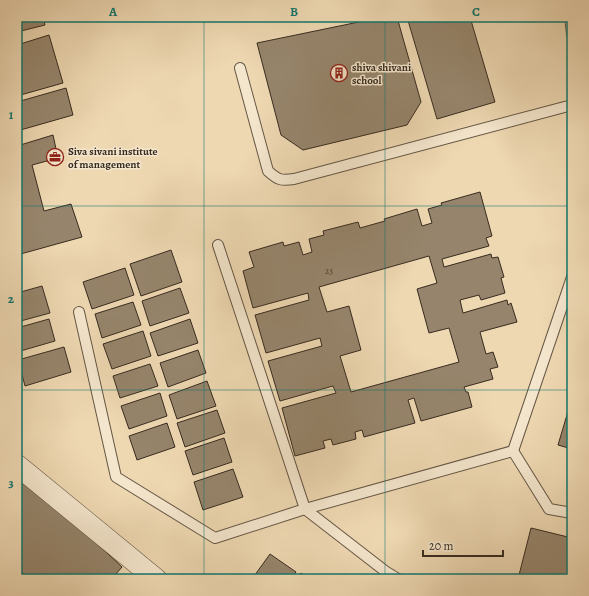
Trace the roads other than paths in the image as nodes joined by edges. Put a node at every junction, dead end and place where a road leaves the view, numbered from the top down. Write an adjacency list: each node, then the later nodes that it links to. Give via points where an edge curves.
1 (570, 17): 2 (lane)
2 (572, 34)
3 (240, 68): 4 (lane, via 268,171 283,181)
4 (572, 105)
5 (218, 245): 10 (lane)
6 (572, 277): 8 (lane)
7 (79, 312): 10 (lane, via 116,477 215,538)
8 (514, 451): 10 (lane); 11 (lane, via 549,509)
9 (17, 464): 12 (street)
10 (304, 509): 13 (lane)
11 (572, 513)
12 (156, 579)
13 (398, 579)

